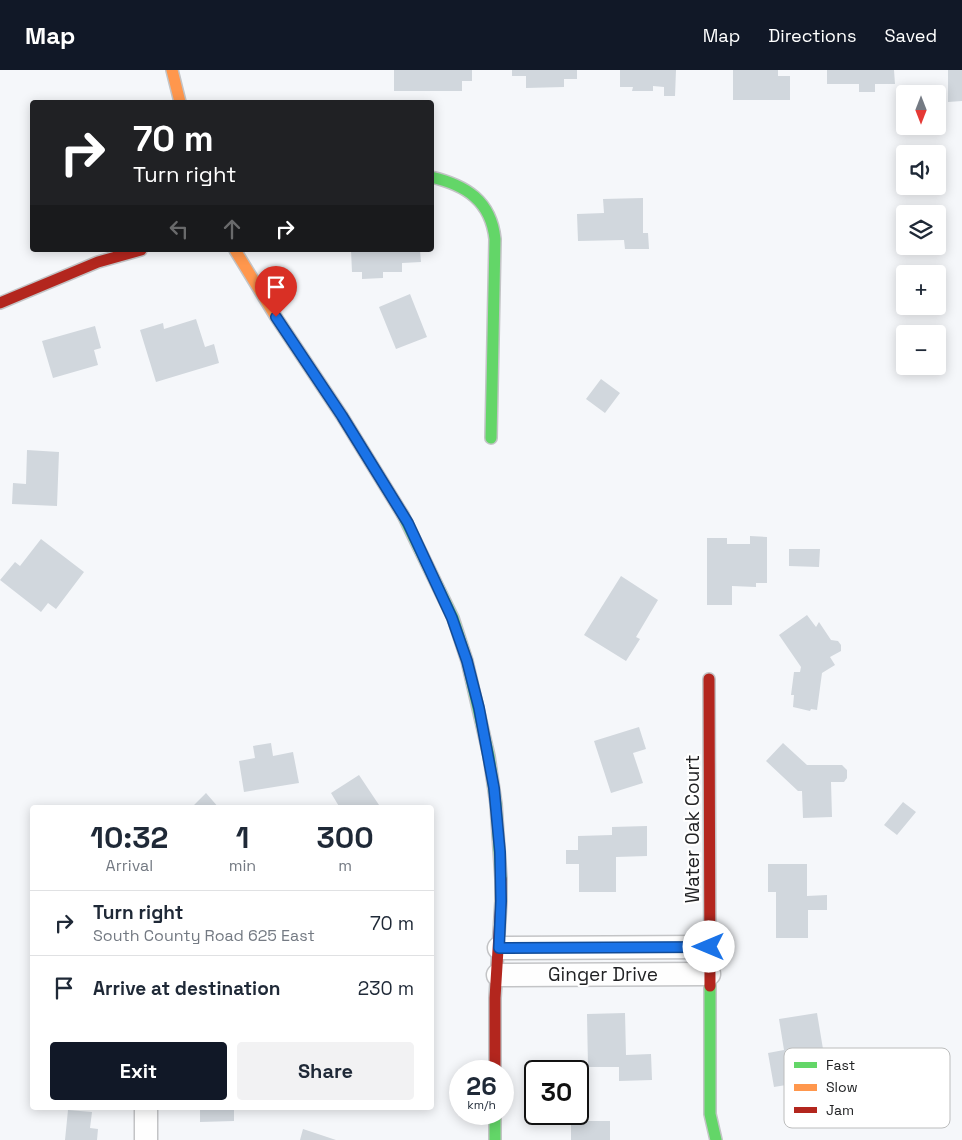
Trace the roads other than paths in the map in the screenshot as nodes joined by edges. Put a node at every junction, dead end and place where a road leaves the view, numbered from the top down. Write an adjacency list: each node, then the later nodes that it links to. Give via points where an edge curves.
1 (172, 70): 2 (street)
2 (180, 100)
3 (434, 178): 7 (street, via 462,189 478,201 494,226)
4 (133, 252): 6 (street, via 98,262)
5 (236, 252): 10 (street, via 408,523 452,618 479,708 496,804 500,852)
6 (0, 303)
7 (491, 438)
8 (709, 679): 9 (street, Water Oak Court)
9 (709, 947): 10 (street, Ginger Drive); 11 (street, Water Oak Court)
10 (499, 948): 12 (street)
11 (709, 974): 12 (street, Ginger Drive); 18 (street, Water Oak Court, via 710,1114)
12 (498, 975): 13 (street)
13 (495, 1060)
14 (146, 1110): 16 (street)
15 (495, 1125): 17 (street)
16 (146, 1140)
17 (495, 1140)
18 (716, 1140)

